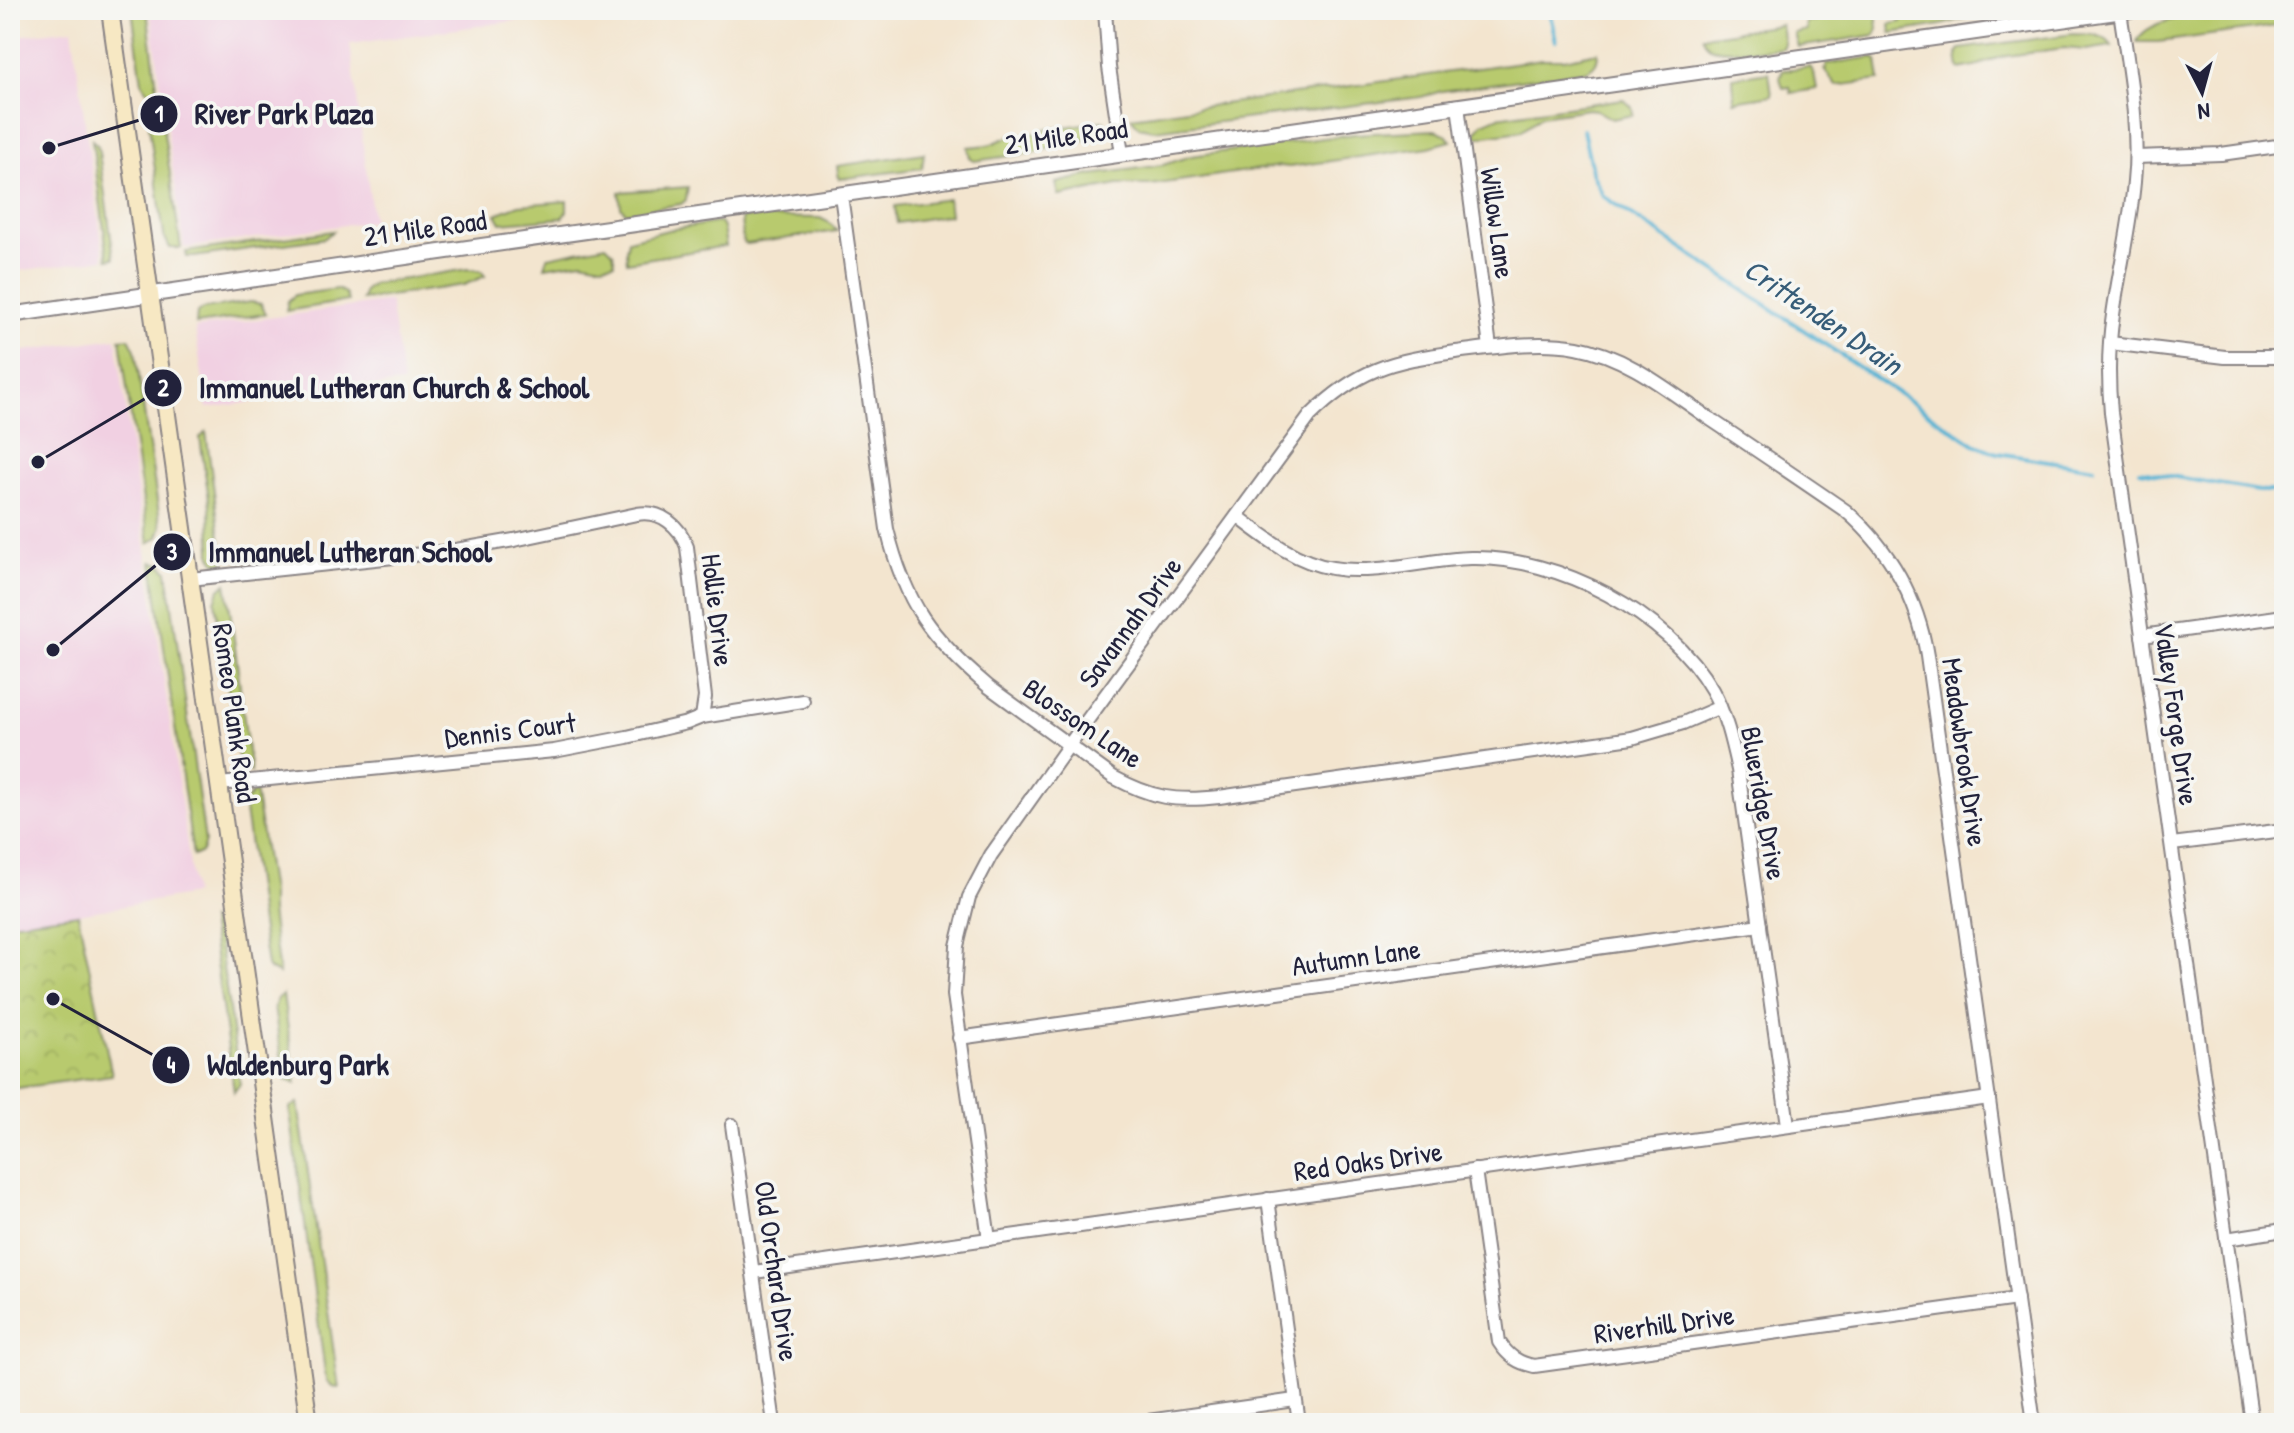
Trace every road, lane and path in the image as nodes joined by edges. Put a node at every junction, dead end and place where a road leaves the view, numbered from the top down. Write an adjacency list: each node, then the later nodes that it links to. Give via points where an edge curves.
1 (110, 10): 11 (main road, Romeo Plank Road)
2 (1105, 10): 8 (street)
3 (2125, 11): 4 (street, 21 Mile Road); 9 (street, Valley Forge Drive)
4 (2062, 15): 5 (street, 21 Mile Road)
5 (2036, 16): 6 (street, 21 Mile Road)
6 (1458, 106): 8 (street, 21 Mile Road); 14 (street, Willow Lane)
7 (2284, 145): 9 (street)
8 (1122, 154): 10 (street, 21 Mile Road)
9 (2136, 157): 13 (street, Valley Forge Drive)
10 (841, 195): 11 (street, 21 Mile Road); 23 (street, Blossom Lane, via 887,529 900,576 921,616 951,655)
11 (150, 294): 12 (street, 21 Mile Road); 17 (main road, Romeo Plank Road)
12 (10, 315)
13 (2110, 343): 15 (street, via 2225,357); 19 (street, Valley Forge Drive, via 2111,413)
14 (1490, 347): 16 (street, Savannah Drive, via 1395,362 1350,382 1310,416); 29 (street, Meadowbrook Drive, via 1576,347 1637,370 1846,511 1888,556 1924,635)
15 (2284, 357)
16 (1237, 516): 21 (street, Blueridge Drive, via 1290,553 1329,568 1496,558 1575,578 1632,610 1674,643 1702,675); 23 (street, Savannah Drive)
17 (190, 579): 22 (street, Hollie Drive, via 450,551 657,514 675,527 687,547 705,697); 24 (main road, Romeo Plank Road)
18 (2284, 616): 19 (street)
19 (2142, 636): 26 (street, Valley Forge Drive)
20 (803, 701): 22 (street, Dennis Court)
21 (1720, 707): 23 (street, Blossom Lane, via 1632,738 1194,800 1133,787); 27 (street, Blueridge Drive, via 1738,770)
22 (702, 717): 24 (street, Dennis Court, via 554,751)
23 (1069, 745): 28 (street, Savannah Drive, via 991,855 969,897 954,971)
24 (219, 784): 40 (main road, Romeo Plank Road)
25 (2284, 830): 26 (street)
26 (2172, 844): 36 (street, Valley Forge Drive)
27 (1760, 925): 28 (street, Autumn Lane); 31 (street, Blueridge Drive)
28 (959, 1038): 35 (street, Savannah Drive)
29 (1989, 1098): 31 (street, Red Oaks Drive); 38 (street, Meadowbrook Drive)
30 (732, 1125): 37 (street, Old Orchard Drive)
31 (1788, 1125): 32 (street, Red Oaks Drive)
32 (1475, 1170): 33 (street, Red Oaks Drive); 38 (street, Riverhill Drive, via 1499,1342 1523,1364)
33 (1268, 1199): 35 (street, Red Oaks Drive); 39 (street)
34 (2284, 1230): 36 (street)
35 (989, 1239): 37 (street, Red Oaks Drive)
36 (2226, 1239): 45 (street, Valley Forge Drive)
37 (754, 1272): 41 (street, Old Orchard Drive)
38 (2017, 1299): 44 (street, Meadowbrook Drive)
39 (1295, 1400): 42 (street); 43 (street)
40 (309, 1423)
41 (774, 1423)
42 (1134, 1423)
43 (1299, 1423)
44 (2034, 1423)
45 (2252, 1423)

